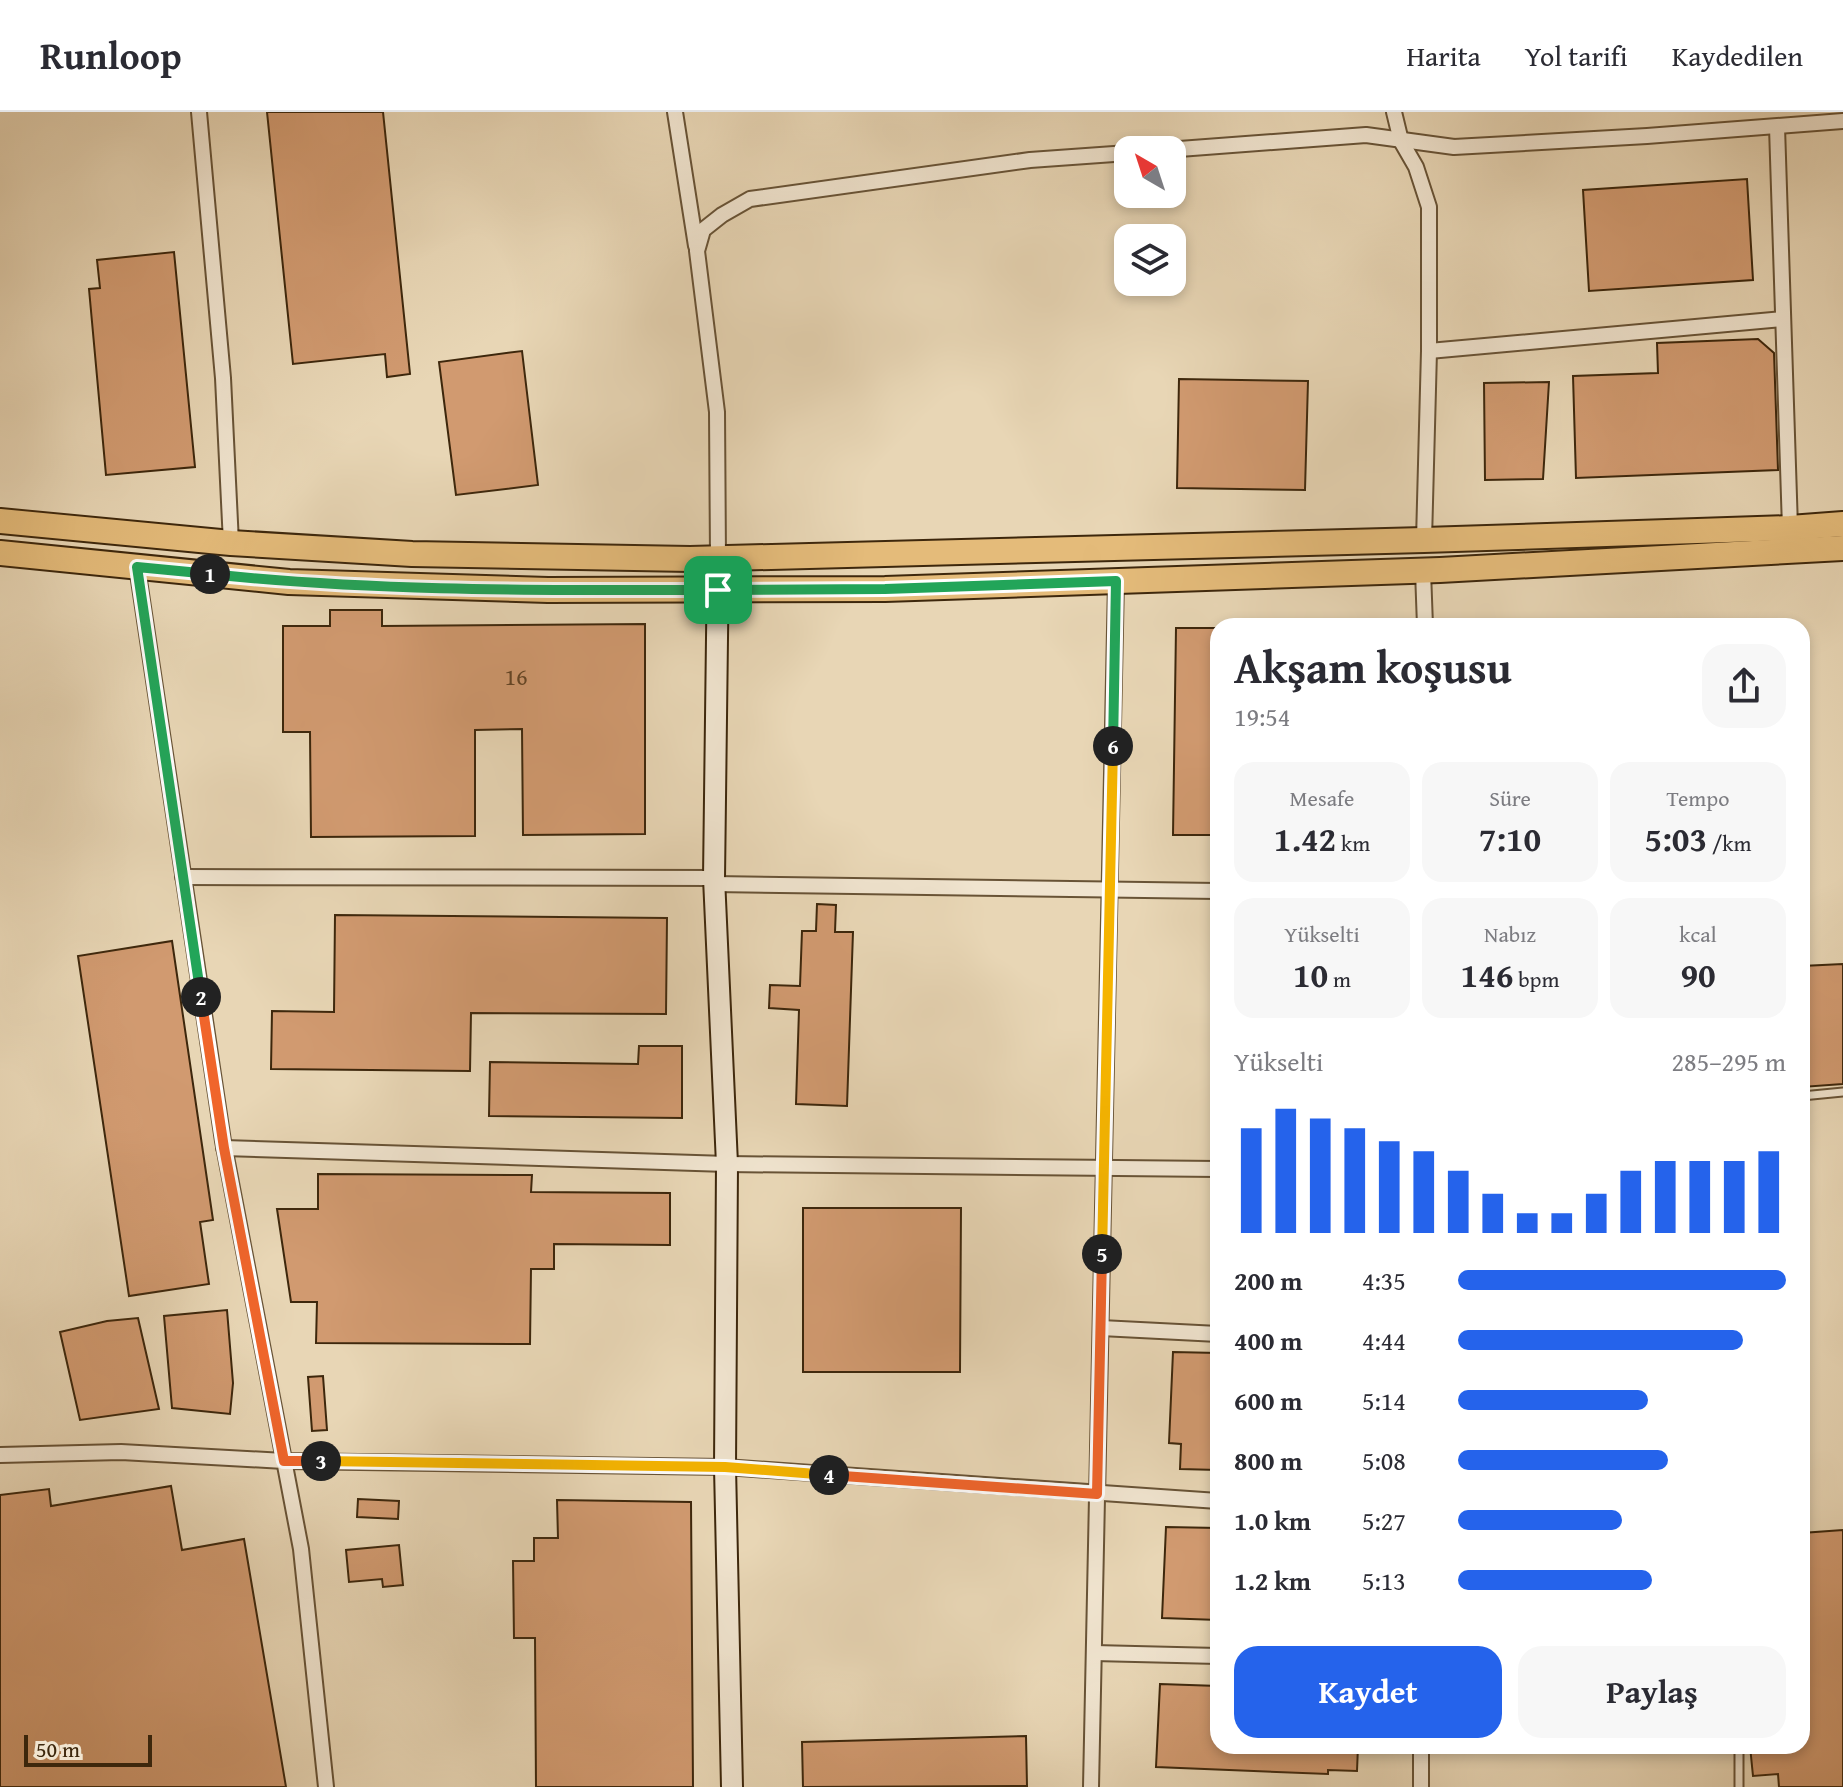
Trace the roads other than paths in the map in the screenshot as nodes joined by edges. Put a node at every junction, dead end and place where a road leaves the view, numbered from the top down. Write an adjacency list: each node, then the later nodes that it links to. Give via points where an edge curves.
1 (199, 112): 16 (street, via 223,378)
2 (675, 112): 9 (street)
3 (1394, 112): 6 (street)
4 (1843, 121): 5 (street)
5 (1777, 127): 6 (street, via 1454,147); 10 (street)
6 (1401, 141): 7 (street, via 1366,135); 11 (street, via 1429,207)
7 (1186, 148)
8 (1114, 154): 9 (street, via 1030,160 750,199 703,230)
9 (697, 251): 19 (street, via 717,412)
10 (1783, 319): 11 (street); 14 (street)
11 (1429, 351): 15 (street)
12 (0, 521): 16 (main road)
13 (1843, 524): 14 (main road)
14 (1790, 528): 15 (main road)
15 (1424, 540): 19 (main road)
16 (231, 543): 19 (main road, via 412,554)
17 (1843, 548): 21 (main road)
18 (0, 553): 20 (main road)
19 (718, 558): 23 (street)
20 (137, 567): 23 (main road, via 289,582); 25 (street)
21 (1423, 571): 22 (main road); 24 (street)
22 (1116, 581): 23 (main road); 27 (street)
23 (718, 590): 26 (street)
24 (1425, 618)
25 (183, 877): 26 (street); 31 (street)
26 (714, 881): 27 (street); 32 (street)
27 (1110, 889): 28 (street); 33 (street)
28 (1210, 891)
29 (1843, 1092): 30 (lane)
30 (1810, 1095)
31 (224, 1148): 32 (street); 38 (street)
32 (727, 1164): 33 (street); 39 (street)
33 (1104, 1168): 34 (street); 35 (street)
34 (1210, 1169)
35 (1101, 1328): 36 (street); 40 (street)
36 (1210, 1334)
37 (0, 1455): 38 (street, via 121,1452)
38 (284, 1461): 39 (street); 46 (street, via 301,1549)
39 (725, 1467): 40 (street); 47 (street)
40 (1097, 1494): 41 (street); 42 (street)
41 (1210, 1501)
42 (1094, 1653): 43 (street); 48 (street)
43 (1210, 1656)
44 (1421, 1754): 49 (street)
45 (1739, 1754): 50 (lane)
46 (326, 1787)
47 (732, 1787)
48 (1091, 1787)
49 (1421, 1787)
50 (1739, 1787)

